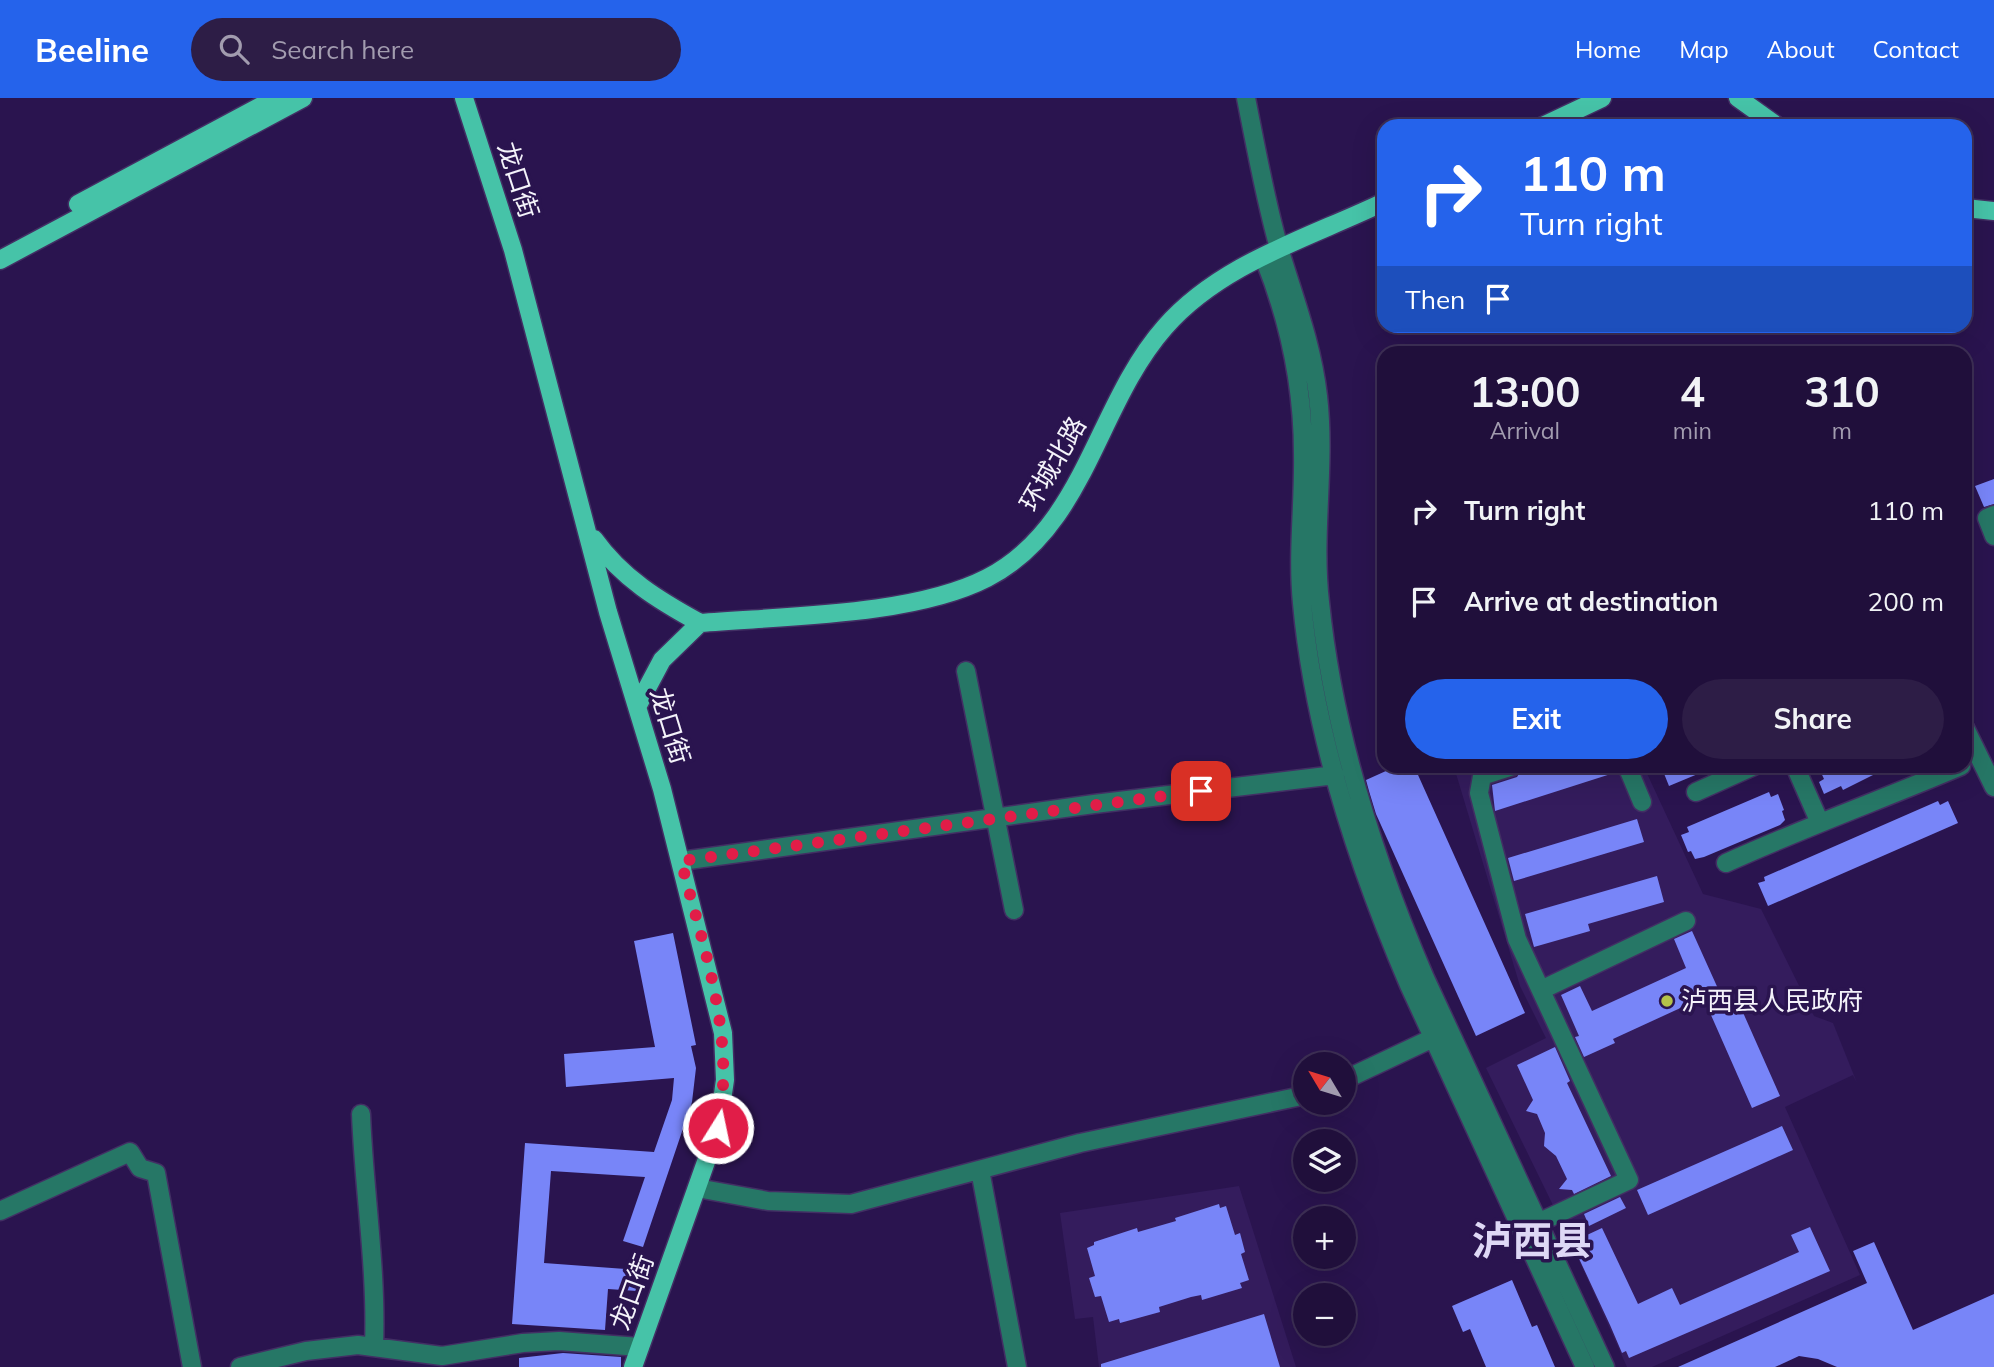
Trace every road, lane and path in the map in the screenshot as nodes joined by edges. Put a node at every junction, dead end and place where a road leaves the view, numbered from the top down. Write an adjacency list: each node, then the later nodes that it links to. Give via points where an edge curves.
1 (276, 98): 12 (main road)
2 (303, 98): 14 (main road)
3 (1246, 98): 13 (street)
4 (1602, 98): 7 (main road)
5 (1738, 98): 8 (main road)
6 (463, 99): 16 (main road, 龙口街, via 513,250)
7 (1558, 119)
8 (1767, 119)
9 (1377, 205): 13 (main road, 环城北路)
10 (1972, 209): 11 (main road)
11 (1994, 211)
12 (0, 246)
13 (1272, 254): 18 (main road, 环城北路, via 1209,287 1163,329 1138,363 1065,504 1032,546 1003,569 955,591 858,610); 27 (street, via 1300,399 1302,605); 45 (street, via 1306,329 1317,386 1322,452 1317,542 1320,603 1352,770 1404,928)
14 (0, 260)
15 (1994, 515): 17 (street, via 1987,518)
16 (589, 533): 18 (main road, via 636,584); 20 (main road, 龙口街)
17 (1994, 536)
18 (700, 623): 20 (main road, via 662,660)
19 (966, 671): 31 (street)
20 (637, 707): 33 (main road, 龙口街)
21 (1972, 767): 28 (street)
22 (1491, 773): 37 (street, via 1482,776 1479,799 1517,939)
23 (1630, 773): 30 (street)
24 (1738, 773): 29 (street)
25 (1799, 773): 32 (street)
26 (1946, 773): 32 (street)
27 (1335, 775): 31 (street); 38 (street, via 1387,935)
28 (1994, 787)
29 (1696, 792)
30 (1642, 802)
31 (995, 817): 33 (street); 35 (street)
32 (1819, 823): 34 (street)
33 (681, 861): 43 (main road, 龙口街, via 719,1010 725,1056 718,1128)
34 (1726, 863)
35 (1014, 910)
36 (1686, 921): 37 (street)
37 (1541, 990): 45 (street, via 1629,1180)
38 (1433, 1038): 39 (street); 52 (street)
39 (1356, 1074)
40 (1293, 1098): 42 (street, via 1080,1143)
41 (361, 1114): 46 (street, via 376,1294)
42 (979, 1170): 43 (street, via 851,1204 768,1201); 51 (street)
43 (697, 1188): 47 (main road, 龙口街)
44 (0, 1211): 48 (street, via 130,1152 140,1168 156,1173)
45 (1538, 1223): 53 (street)
46 (374, 1346): 47 (street, via 442,1356 559,1341); 49 (street, via 306,1351)
47 (640, 1347): 50 (main road, 龙口街)
48 (192, 1367)
49 (240, 1367)
50 (633, 1367)
51 (1017, 1367)
52 (1585, 1367)
53 (1605, 1367)

